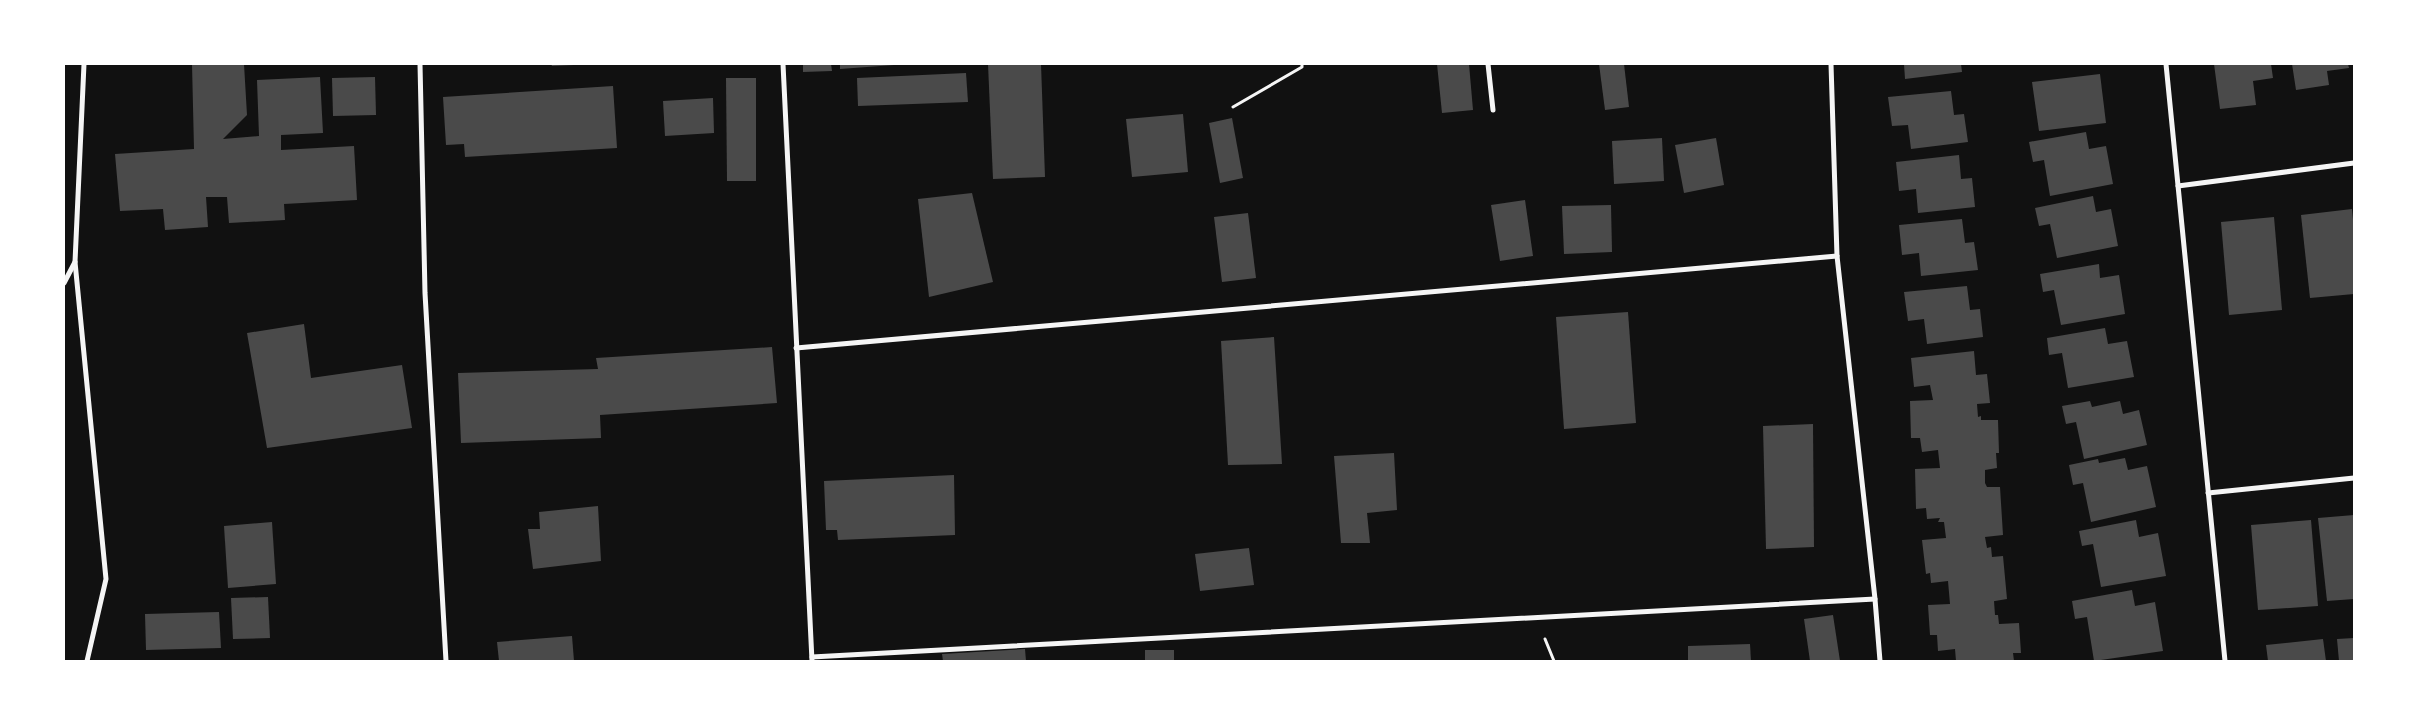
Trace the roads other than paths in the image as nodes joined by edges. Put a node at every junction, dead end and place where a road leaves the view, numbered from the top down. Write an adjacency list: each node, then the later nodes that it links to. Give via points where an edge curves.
1 (84, 64): 11 (street)
2 (420, 64): 19 (street, via 425,293)
3 (783, 64): 13 (street)
4 (1488, 64): 7 (street)
5 (1831, 64): 10 (street)
6 (2166, 64): 9 (street)
7 (1492, 110)
8 (2354, 163): 9 (street)
9 (2178, 186): 15 (street)
10 (1837, 256): 13 (street); 16 (street)
11 (75, 262): 12 (street); 18 (street, via 106,579)
12 (64, 283)
13 (796, 348): 17 (street)
14 (2354, 478): 15 (street)
15 (2208, 493): 21 (street)
16 (1875, 599): 17 (street); 20 (street)
17 (812, 659)
18 (87, 661)
19 (446, 661)
20 (1880, 661)
21 (2225, 661)

